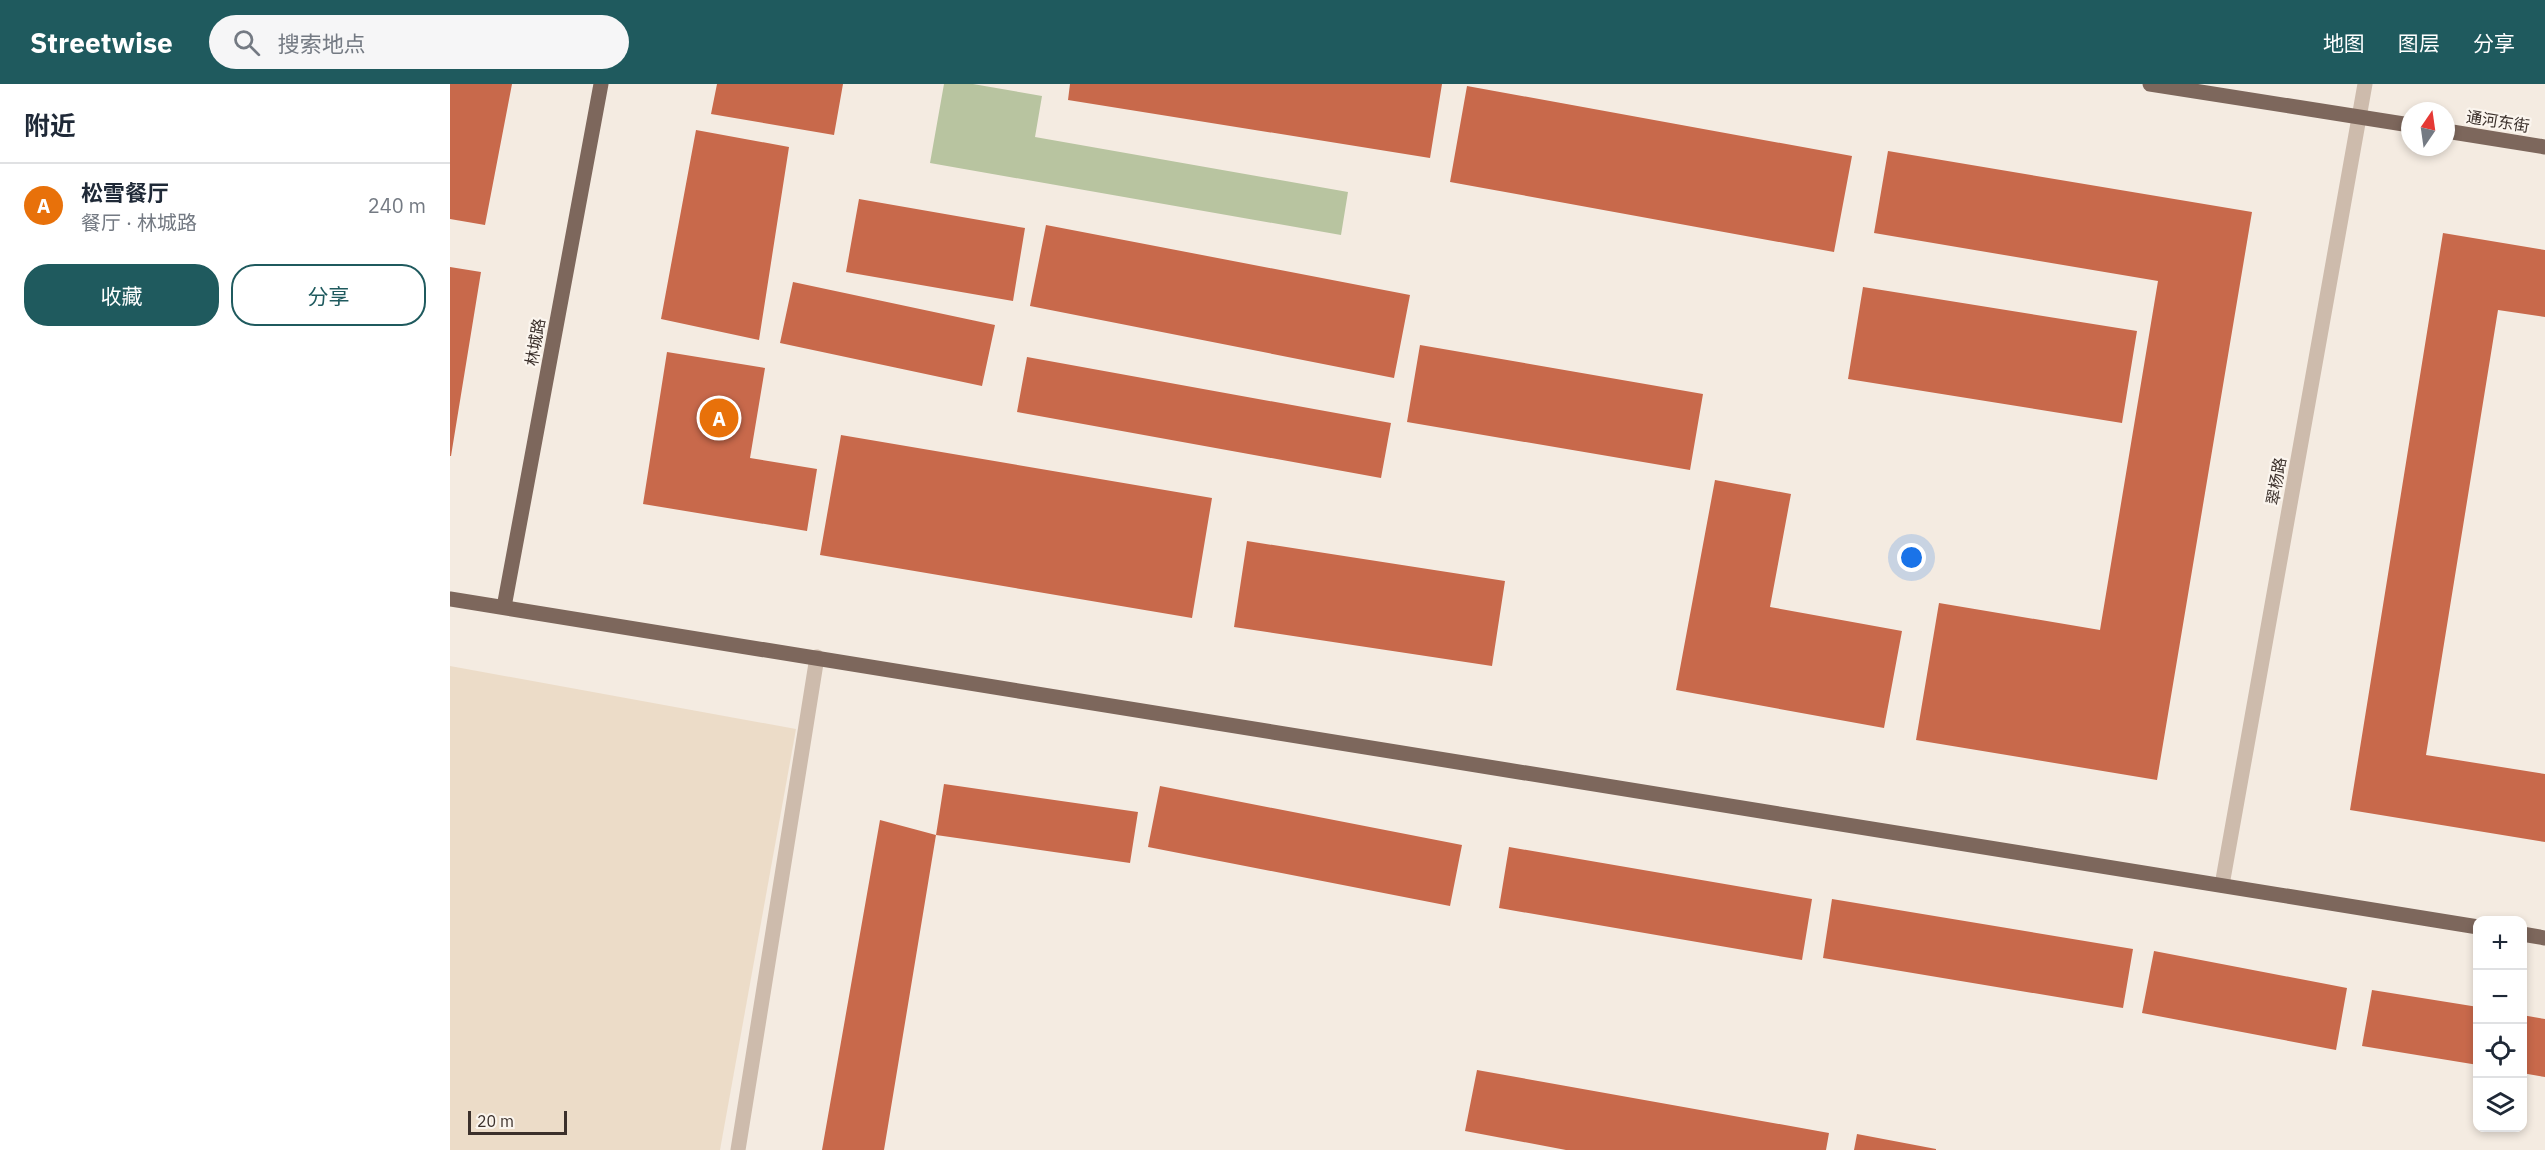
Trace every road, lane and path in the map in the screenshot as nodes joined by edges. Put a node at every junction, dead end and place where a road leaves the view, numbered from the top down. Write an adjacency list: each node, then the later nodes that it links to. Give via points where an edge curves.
1 (601, 84): 9 (main road, 林城路)
2 (2150, 84): 4 (main road)
3 (2365, 84): 4 (street, 翠杨路)
4 (2359, 117): 5 (main road); 11 (street, 翠杨路)
5 (2401, 124)
6 (2455, 132): 7 (main road, 通河东街)
7 (2545, 147)
8 (450, 599): 9 (main road)
9 (504, 607): 10 (main road)
10 (817, 657): 11 (main road); 15 (street)
11 (2222, 885): 12 (main road)
12 (2473, 926)
13 (2527, 935): 14 (main road)
14 (2545, 938)
15 (738, 1150)

